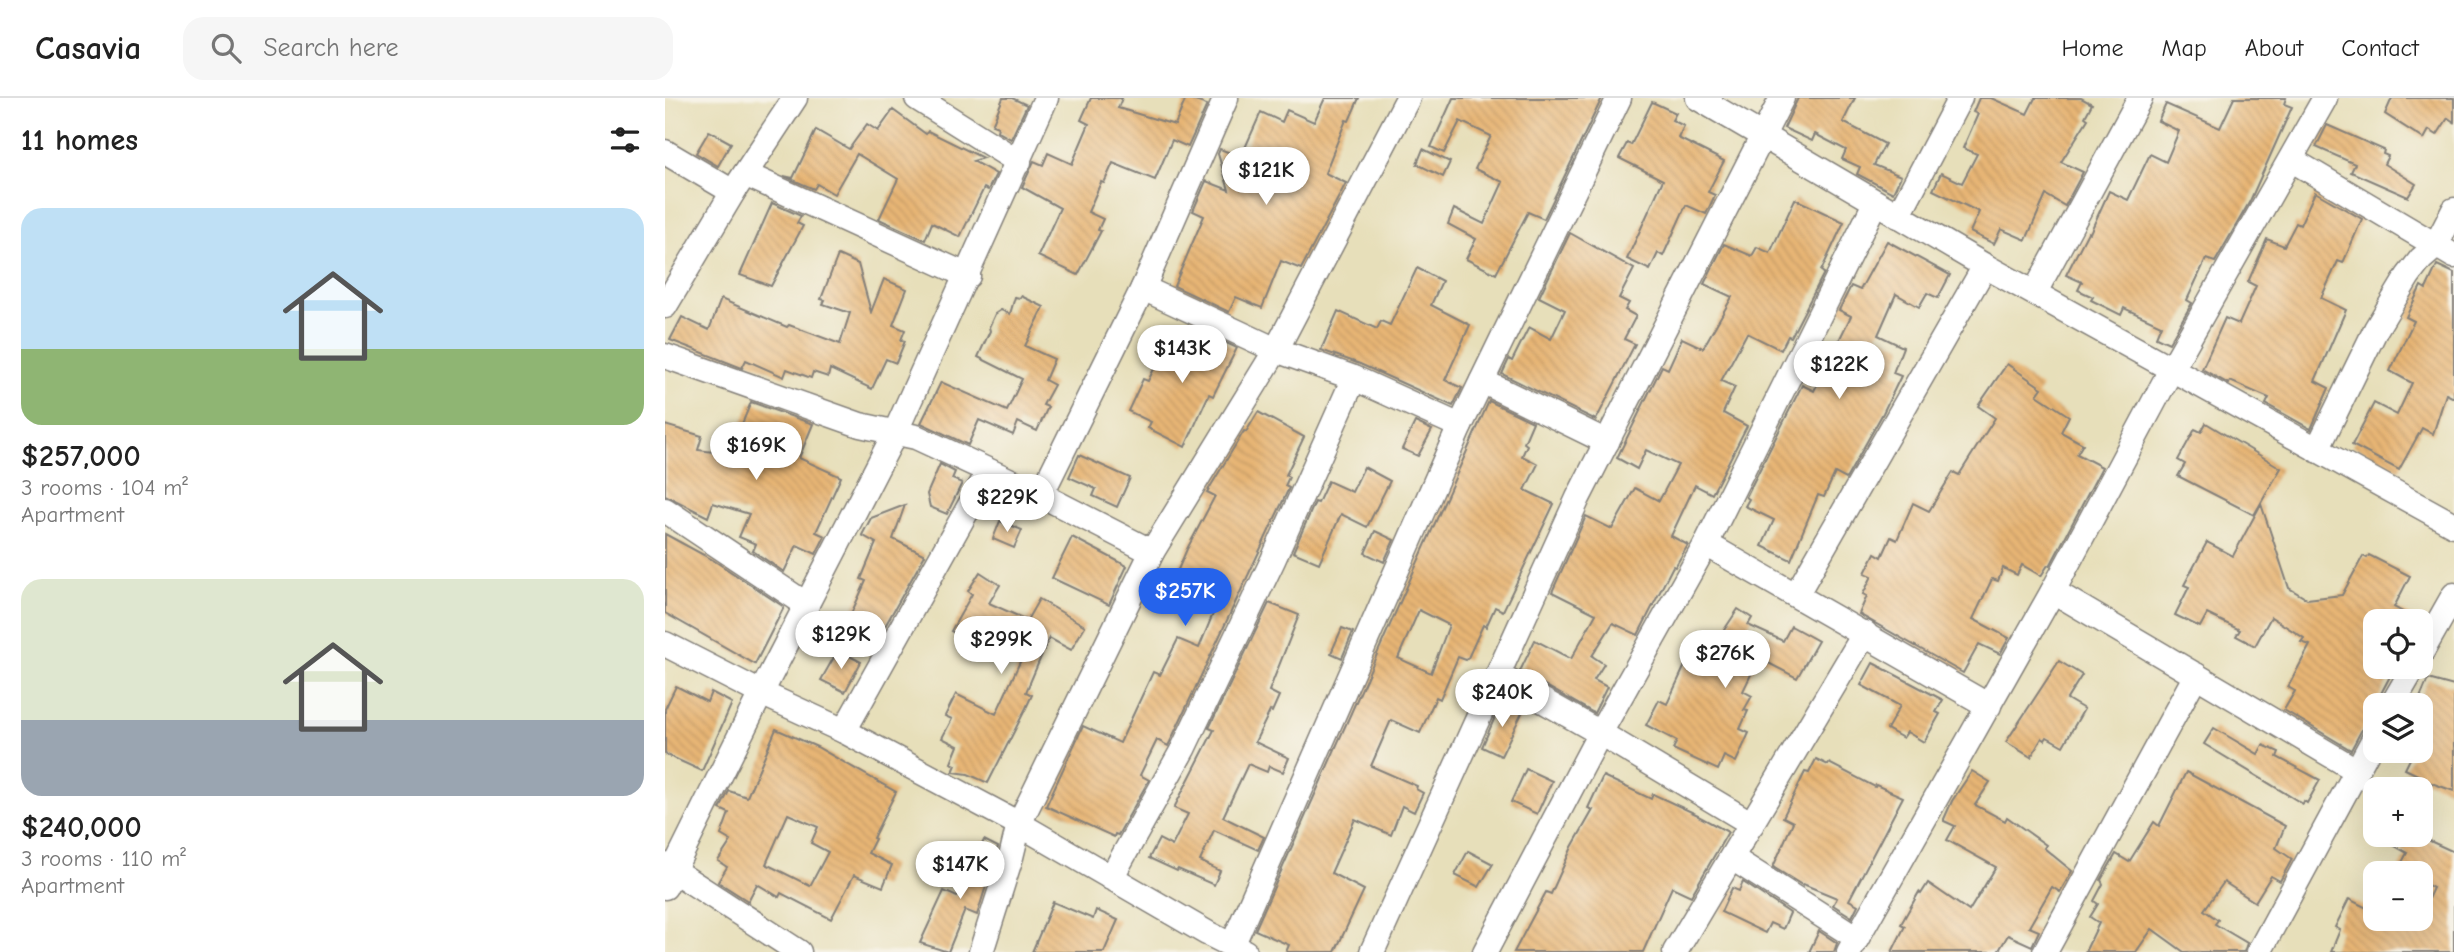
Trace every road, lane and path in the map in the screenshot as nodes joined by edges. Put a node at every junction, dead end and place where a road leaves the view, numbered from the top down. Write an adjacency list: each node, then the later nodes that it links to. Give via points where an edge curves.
1 (795, 98): 16 (street)
2 (917, 98): 15 (street)
3 (1046, 98): 15 (street)
4 (1226, 98): 23 (street)
5 (1408, 98): 26 (street)
6 (1619, 98): 30 (street)
7 (1697, 98): 12 (street)
8 (1782, 98): 12 (street)
9 (1960, 98): 19 (street)
10 (2140, 98): 24 (street)
11 (2325, 98): 14 (street)
12 (1762, 136): 17 (street); 33 (street)
13 (665, 152): 16 (street)
14 (2292, 160): 20 (street); 28 (street)
15 (1019, 162): 22 (street)
16 (739, 183): 22 (street); 25 (street)
17 (1875, 203): 19 (street); 39 (street)
18 (2454, 211): 20 (street)
19 (1898, 216): 21 (street)
20 (2445, 252): 34 (street, via 2421,259 2408,276 2376,329)
21 (1985, 266): 24 (street); 42 (street)
22 (968, 276): 32 (street)
23 (1143, 288): 26 (street); 36 (street)
24 (2035, 292): 28 (street)
25 (665, 306)
26 (1276, 350): 29 (street); 40 (street)
27 (665, 356): 32 (street, via 860,425)
28 (2172, 368): 34 (street); 41 (street)
29 (1353, 378): 31 (street); 60 (street, via 1183,749)
30 (1482, 382): 31 (street); 33 (street)
31 (1460, 426): 63 (street)
32 (895, 433): 35 (street, via 916,437); 44 (street)
33 (1607, 442): 48 (street)
34 (2317, 450): 38 (street)
35 (989, 471): 36 (street); 52 (street)
36 (1041, 495): 40 (street)
37 (665, 510): 44 (street)
38 (2454, 525)
39 (1706, 544): 42 (street); 53 (street)
40 (1152, 552): 56 (street)
41 (2053, 592): 49 (street); 51 (street)
42 (1796, 595): 46 (street)
43 (2454, 595): 45 (street)
44 (807, 605): 50 (street)
45 (2433, 632)
46 (1865, 633): 51 (street); 57 (street)
47 (665, 644): 50 (street)
48 (1498, 675): 53 (street); 66 (street)
49 (2196, 675): 55 (street); 69 (street)
50 (761, 693): 52 (street); 59 (street)
51 (1989, 706): 62 (street)
52 (844, 731): 56 (street)
53 (1600, 733): 57 (street); 67 (street)
54 (2363, 758): 55 (street)
55 (2356, 770): 70 (street)
56 (1019, 824): 60 (street); 65 (street)
57 (1752, 824): 58 (street)
58 (1732, 858): 62 (street); 68 (street)
59 (668, 874): 64 (street)
60 (1111, 878): 61 (street)
61 (1203, 942): 63 (street)
62 (1853, 945)
63 (1239, 949)
64 (799, 952)
65 (981, 952)
66 (1372, 952)
67 (1485, 952)
68 (1675, 952)
69 (2045, 952)
70 (2259, 952)

